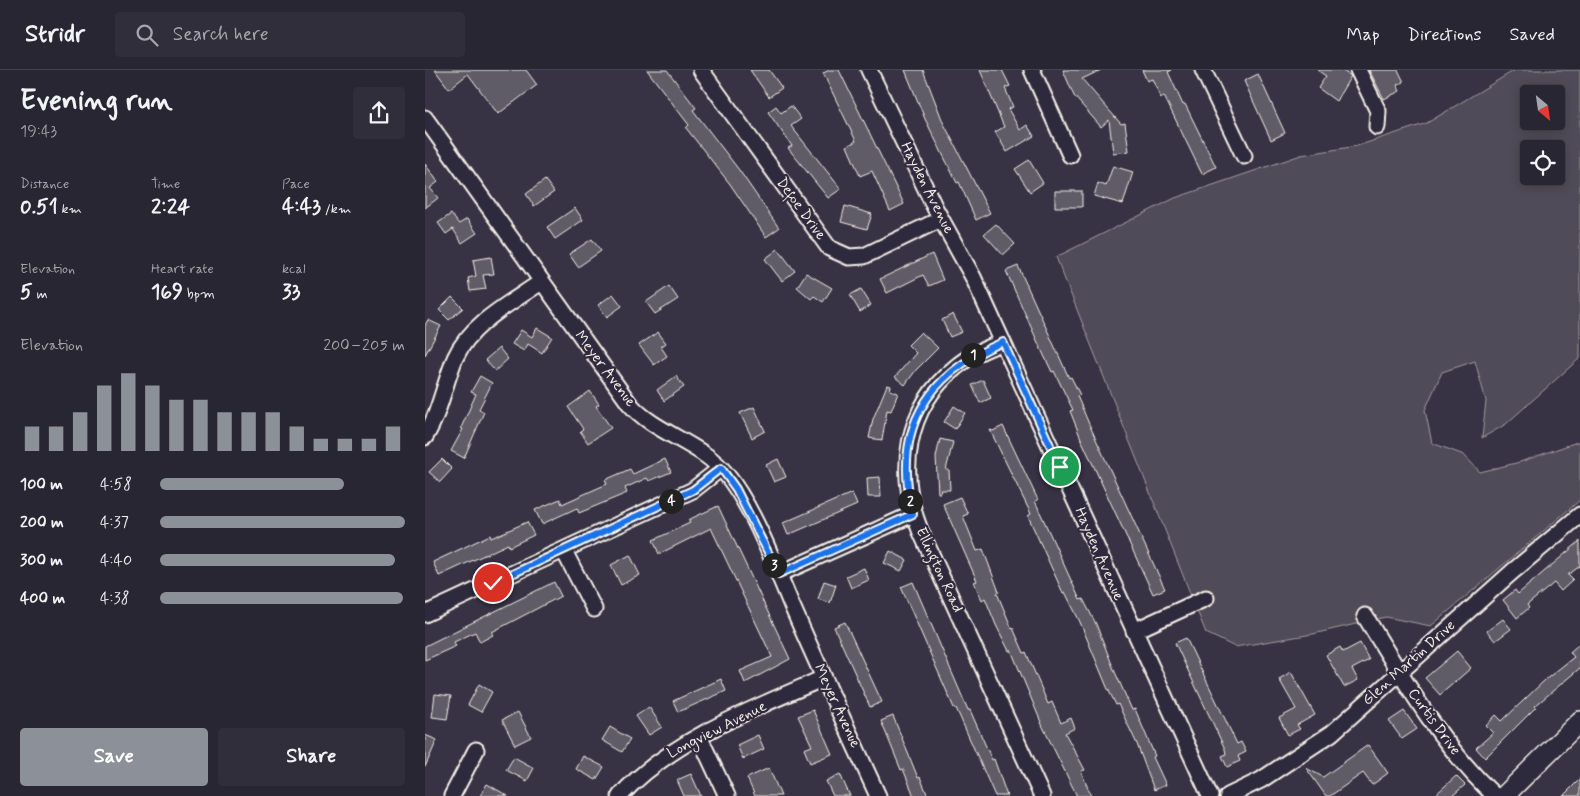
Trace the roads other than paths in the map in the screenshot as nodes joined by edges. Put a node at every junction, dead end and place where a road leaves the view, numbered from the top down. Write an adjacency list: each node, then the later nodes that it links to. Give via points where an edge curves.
1 (701, 70): 10 (street, Defoe Drive, via 829,248 849,257 864,256)
2 (869, 70): 10 (street, Hayden Avenue)
3 (1032, 70): 8 (street)
4 (1203, 70): 9 (street)
5 (1358, 70): 7 (street, via 1378,112)
6 (425, 118): 11 (street, Meyer Avenue)
7 (1377, 127)
8 (1070, 155)
9 (1244, 156)
10 (941, 219): 12 (street, Hayden Avenue)
11 (541, 282): 13 (street, via 500,310 466,340 456,356 441,405); 14 (street, Meyer Avenue, via 637,413)
12 (1003, 342): 15 (street, Ellington Road, via 956,366 939,383 918,415 907,461); 23 (street, Hayden Avenue)
13 (425, 437)
14 (721, 468): 17 (street, via 693,490); 18 (street, Meyer Avenue, via 736,489)
15 (913, 514): 18 (street); 33 (street, Ellington Road)
16 (1580, 515): 24 (street, Glen Martin Drive)
17 (564, 551): 20 (street); 21 (street)
18 (779, 574): 25 (street, Meyer Avenue)
19 (1206, 598): 23 (street)
20 (594, 609)
21 (425, 614)
22 (1365, 616): 24 (street, Curtis Drive)
23 (1134, 631): 34 (street, Hayden Avenue)
24 (1399, 671): 35 (street, Glen Martin Drive, via 1332,733 1261,780); 36 (street, Curtis Drive, via 1456,753)
25 (824, 678): 27 (street, Longview Avenue); 32 (street, Meyer Avenue)
26 (1580, 721): 37 (main road)
27 (699, 736): 30 (street, Longview Avenue, via 659,760); 31 (street)
28 (476, 750): 29 (street)
29 (452, 796)
30 (620, 796)
31 (727, 796)
32 (878, 796)
33 (1042, 796)
34 (1210, 796)
35 (1228, 796)
36 (1495, 796)
37 (1504, 796)

